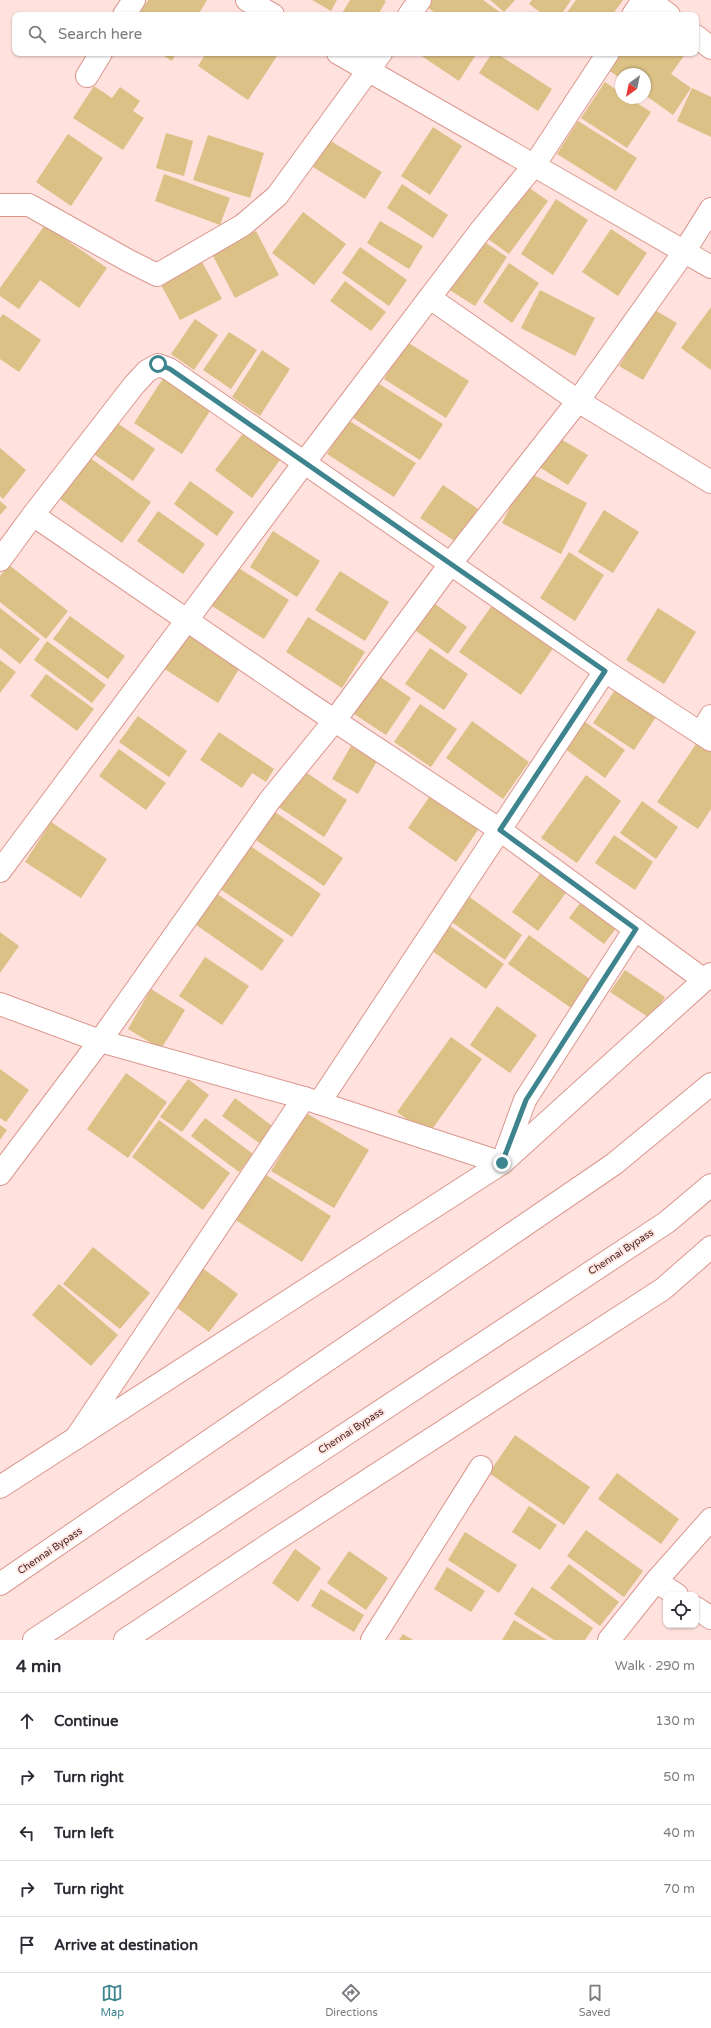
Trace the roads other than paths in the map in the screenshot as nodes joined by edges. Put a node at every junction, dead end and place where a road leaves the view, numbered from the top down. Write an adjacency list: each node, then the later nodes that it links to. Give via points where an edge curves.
1 (134, 0): 6 (main road)
2 (247, 0): 7 (main road)
3 (420, 0): 8 (main road)
4 (643, 0): 9 (main road)
5 (649, 0): 10 (main road)
6 (126, 12)
7 (267, 12)
8 (411, 12)
9 (635, 12)
10 (665, 12)
11 (699, 38): 12 (main road)
12 (711, 48)
13 (99, 56): 18 (main road)
14 (343, 56): 17 (main road)
15 (379, 56): 17 (main road)
16 (606, 56): 19 (main road)
17 (368, 70): 19 (main road); 20 (main road, via 278,196 243,225 157,275 29,205)
18 (87, 76)
19 (535, 164): 22 (main road); 24 (main road)
20 (0, 205)
21 (711, 209): 22 (main road)
22 (684, 252): 23 (main road); 25 (main road)
23 (711, 267)
24 (430, 298): 25 (main road); 26 (main road)
25 (578, 401): 27 (main road); 30 (main road)
26 (304, 463): 28 (main road, via 170,369 158,364 134,385); 30 (main road); 31 (main road)
27 (711, 482)
28 (33, 514): 29 (main road); 31 (main road)
29 (0, 560)
30 (451, 563): 32 (main road); 33 (main road)
31 (189, 620): 33 (main road); 36 (main road)
32 (605, 671): 34 (main road); 35 (main road)
33 (335, 720): 35 (main road); 40 (main road, via 270,800)
34 (708, 730)
35 (500, 830): 37 (main road); 42 (main road)
36 (0, 871)
37 (636, 929): 38 (main road); 43 (main road, via 526,1100)
38 (708, 977): 43 (main road)
39 (0, 1004): 40 (main road)
40 (100, 1041): 42 (main road); 44 (main road)
41 (711, 1084): 52 (main road, Chennai Bypass, via 614,1164)
42 (312, 1100): 43 (main road); 47 (main road)
43 (502, 1163): 47 (main road)
44 (0, 1174)
45 (711, 1185): 56 (main road, Chennai Bypass, via 667,1222)
46 (711, 1247): 57 (main road, via 663,1289)
47 (76, 1438): 49 (main road)
48 (481, 1467): 58 (main road)
49 (0, 1487)
50 (711, 1519): 51 (main road)
51 (656, 1581): 53 (main road); 59 (main road)
52 (0, 1584)
53 (672, 1592)
54 (699, 1610): 55 (main road)
55 (711, 1618)
56 (34, 1640)
57 (125, 1640)
58 (372, 1640)
59 (609, 1640)

